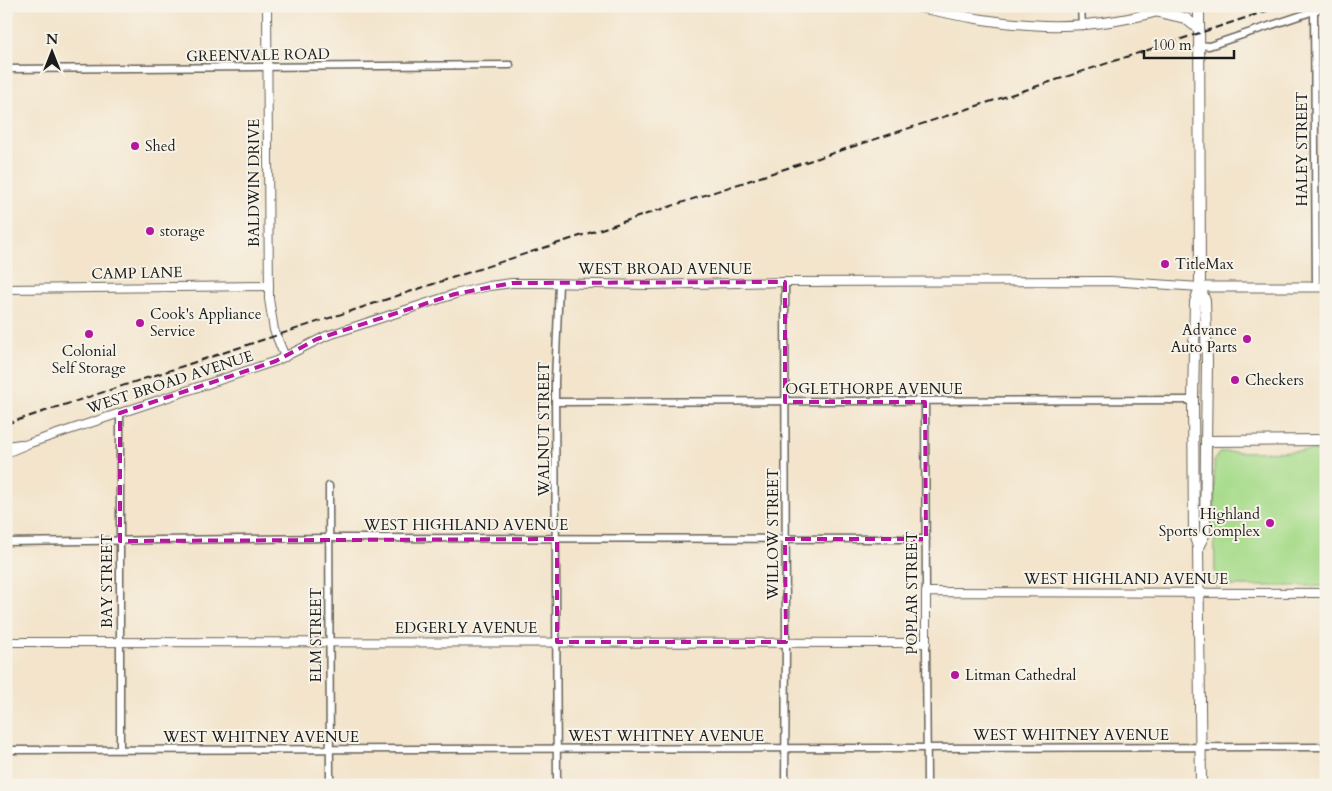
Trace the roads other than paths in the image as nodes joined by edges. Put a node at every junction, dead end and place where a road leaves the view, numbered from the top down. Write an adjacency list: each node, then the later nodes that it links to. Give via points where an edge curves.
1 (267, 6): 13 (street, BALDWIN DRIVE)
2 (913, 6): 9 (main road, via 1006,24)
3 (1081, 6): 9 (street)
4 (1176, 6): 8 (main road)
5 (1200, 6): 10 (main road)
6 (1326, 8): 7 (street)
7 (1314, 11): 11 (street, via 1210,46); 19 (street, HALEY STREET)
8 (1159, 12): 9 (main road); 10 (main road, via 1185,18)
9 (1082, 26)
10 (1199, 29): 11 (main road)
11 (1199, 45): 18 (main road)
12 (510, 65): 13 (street, GREENVALE ROAD)
13 (268, 67): 14 (street, GREENVALE ROAD); 17 (street, BALDWIN DRIVE)
14 (6, 69)
15 (785, 282): 16 (street, WEST BROAD AVENUE); 18 (street, WEST BROAD AVENUE, via 1110,281); 24 (street, WILLOW STREET)
16 (559, 284): 21 (street, WEST BROAD AVENUE, via 512,283 455,294 317,339); 23 (street, WALNUT STREET)
17 (269, 286): 20 (street, CAMP LANE); 21 (street, BALDWIN DRIVE, via 272,322)
18 (1200, 287): 19 (main road, WEST BROAD AVENUE); 22 (main road, via 1195,302); 29 (main road, via 1206,318)
19 (1321, 287)
20 (6, 289)
21 (285, 356): 26 (street, WEST BROAD AVENUE)
22 (1193, 400): 25 (street, OGLETHORPE AVENUE); 27 (main road)
23 (556, 402): 24 (street, OGLETHORPE AVENUE); 37 (street, WALNUT STREET)
24 (785, 402): 25 (street, OGLETHORPE AVENUE); 36 (street, WILLOW STREET)
25 (925, 402): 38 (street, POPLAR STREET)
26 (120, 413): 30 (street, WEST BROAD AVENUE); 40 (street, BAY STREET)
27 (1193, 423): 29 (main road); 33 (main road)
28 (1326, 440): 29 (main road)
29 (1206, 441): 33 (main road); 41 (main road, via 1205,533)
30 (30, 443): 31 (street, WEST BROAD AVENUE); 32 (street, WEST BROAD AVENUE)
31 (6, 446)
32 (6, 453)
33 (1193, 461): 41 (main road, via 1194,534)
34 (329, 486): 35 (street, ELM STREET)
35 (329, 538): 37 (street, WEST HIGHLAND AVENUE); 40 (street, WEST HIGHLAND AVENUE); 47 (street, ELM STREET)
36 (785, 538): 37 (street, WEST HIGHLAND AVENUE); 38 (street, WEST HIGHLAND AVENUE); 49 (street, WILLOW STREET)
37 (557, 539): 48 (street, WALNUT STREET)
38 (926, 539): 42 (street, POPLAR STREET)
39 (6, 542): 40 (street, WEST HIGHLAND AVENUE)
40 (120, 542): 46 (street, BAY STREET)
41 (1198, 546): 44 (main road)
42 (926, 592): 44 (street, WEST HIGHLAND AVENUE); 50 (street, POPLAR STREET)
43 (1326, 592): 44 (street, WEST HIGHLAND AVENUE)
44 (1199, 593): 55 (main road)
45 (6, 642): 46 (street, EDGERLY AVENUE)
46 (120, 642): 47 (street, EDGERLY AVENUE); 56 (street, BAY STREET)
47 (329, 642): 48 (street, EDGERLY AVENUE); 57 (street, ELM STREET)
48 (557, 642): 49 (street, EDGERLY AVENUE); 52 (street, WALNUT STREET)
49 (786, 642): 50 (street, EDGERLY AVENUE); 53 (street, WILLOW STREET)
50 (926, 643): 54 (street, POPLAR STREET)
51 (1326, 747): 55 (street, WEST WHITNEY AVENUE)
52 (557, 748): 53 (street, WEST WHITNEY AVENUE); 57 (street, WEST WHITNEY AVENUE); 60 (street, WALNUT STREET)
53 (784, 748): 54 (street, WEST WHITNEY AVENUE); 61 (street, WILLOW STREET)
54 (926, 748): 55 (street, WEST WHITNEY AVENUE); 62 (street, POPLAR STREET)
55 (1201, 748): 63 (main road)
56 (120, 749): 57 (street, WEST WHITNEY AVENUE); 58 (street, WEST WHITNEY AVENUE)
57 (330, 749): 59 (street, ELM STREET)
58 (6, 750)
59 (330, 785)
60 (557, 785)
61 (785, 785)
62 (926, 785)
63 (1201, 785)

